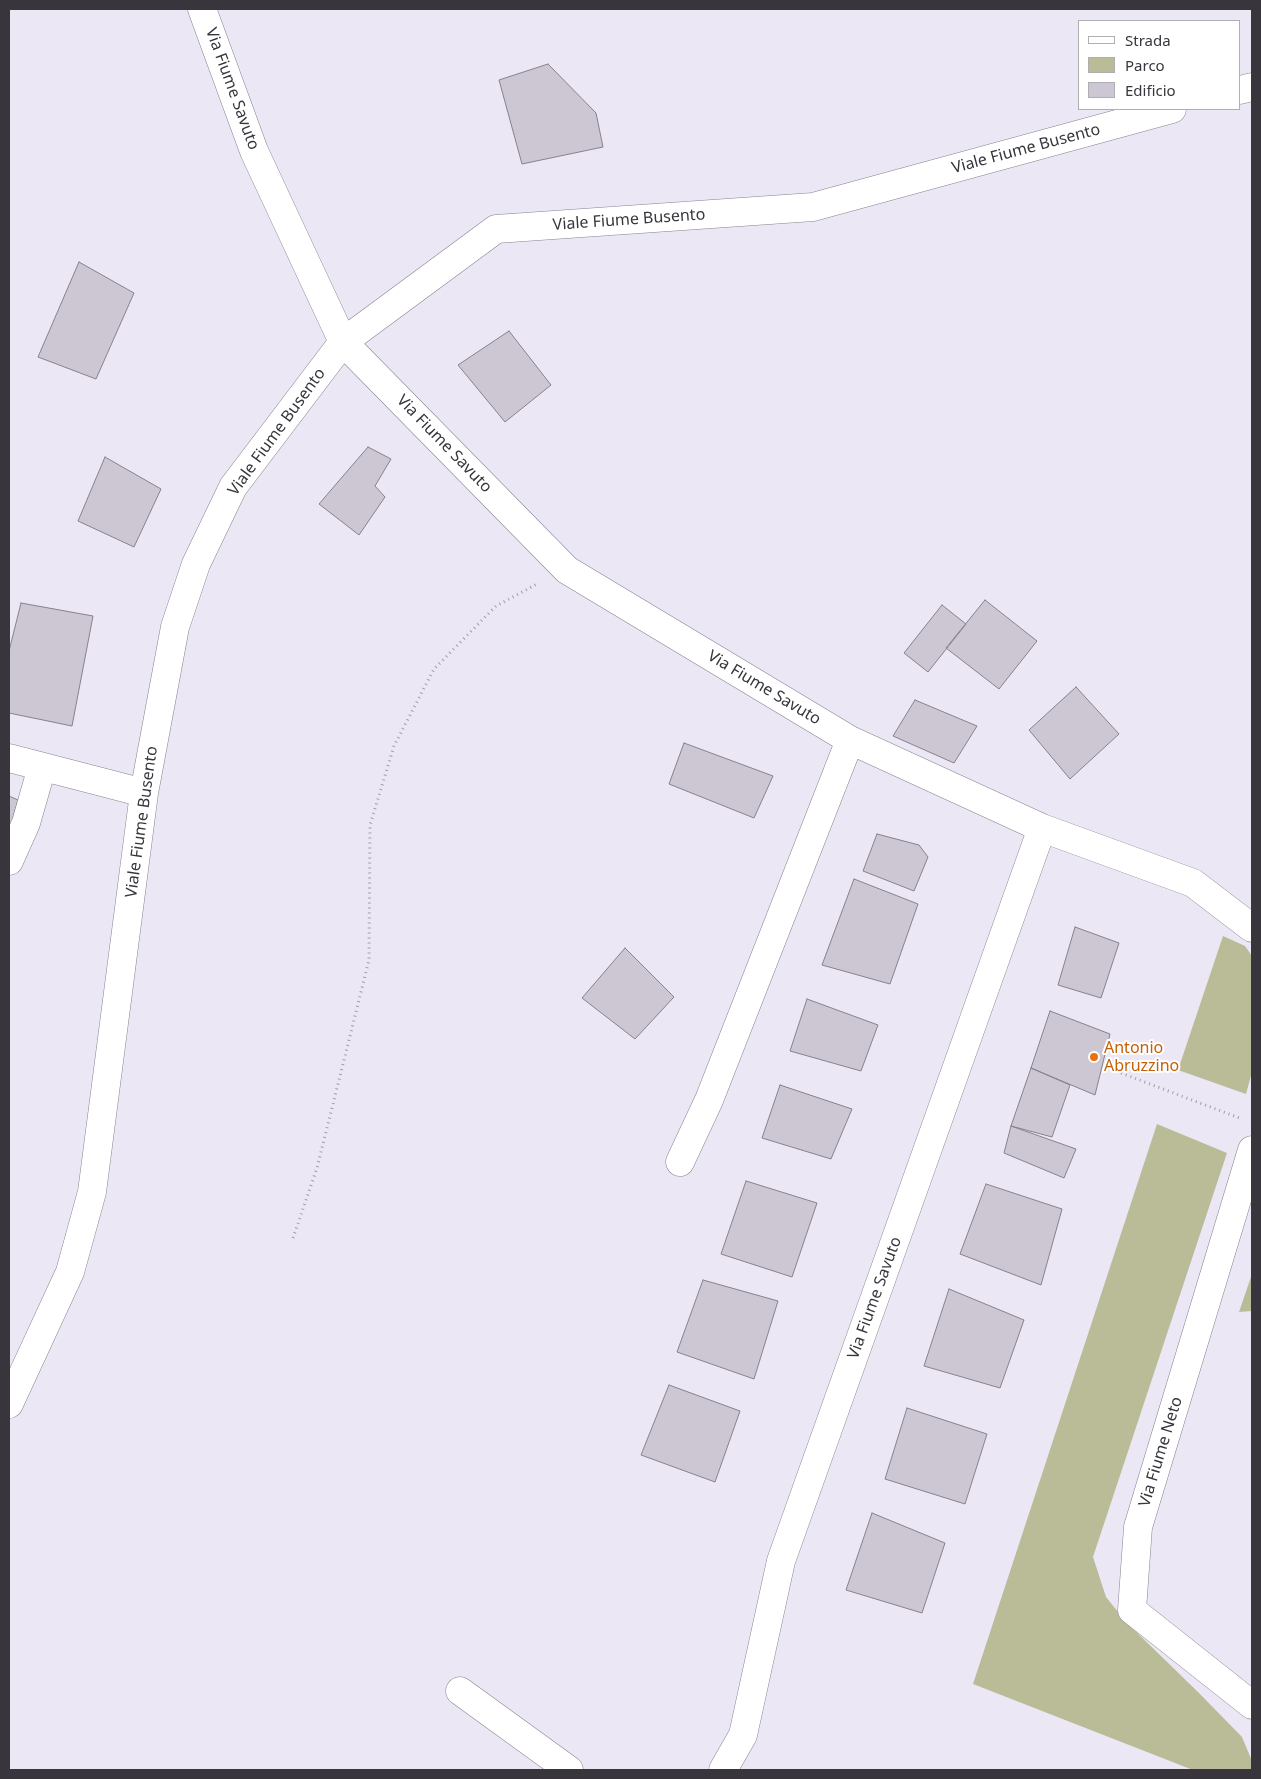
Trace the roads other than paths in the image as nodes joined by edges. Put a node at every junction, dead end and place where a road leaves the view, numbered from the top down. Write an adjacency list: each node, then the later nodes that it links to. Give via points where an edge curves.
1 (202, 9): 3 (street, Via Fiume Savuto, via 254,151)
2 (1168, 110): 3 (street, Viale Fiume Busento, via 812,207 496,229)
3 (344, 342): 4 (street, Via Fiume Savuto, via 567,570); 7 (street, Viale Fiume Busento, via 233,487 196,564 175,627)
4 (850, 740): 8 (street, Via Fiume Savuto); 12 (street, via 709,1100)
5 (9, 758): 6 (street)
6 (42, 767): 7 (street); 9 (street, via 26,823)
7 (144, 793): 13 (street, Viale Fiume Busento, via 92,1192 70,1272)
8 (1042, 828): 10 (street, Via Fiume Savuto, via 1193,883); 18 (street, Via Fiume Savuto, via 781,1561 743,1735)
9 (9, 861)
10 (1252, 928)
11 (1252, 1150): 16 (street, Via Fiume Neto, via 1138,1527 1132,1610)
12 (680, 1162)
13 (17, 1364): 14 (street, Viale Fiume Busento)
14 (9, 1404)
15 (460, 1691): 17 (street)
16 (1252, 1705)
17 (568, 1770)
18 (723, 1770)

